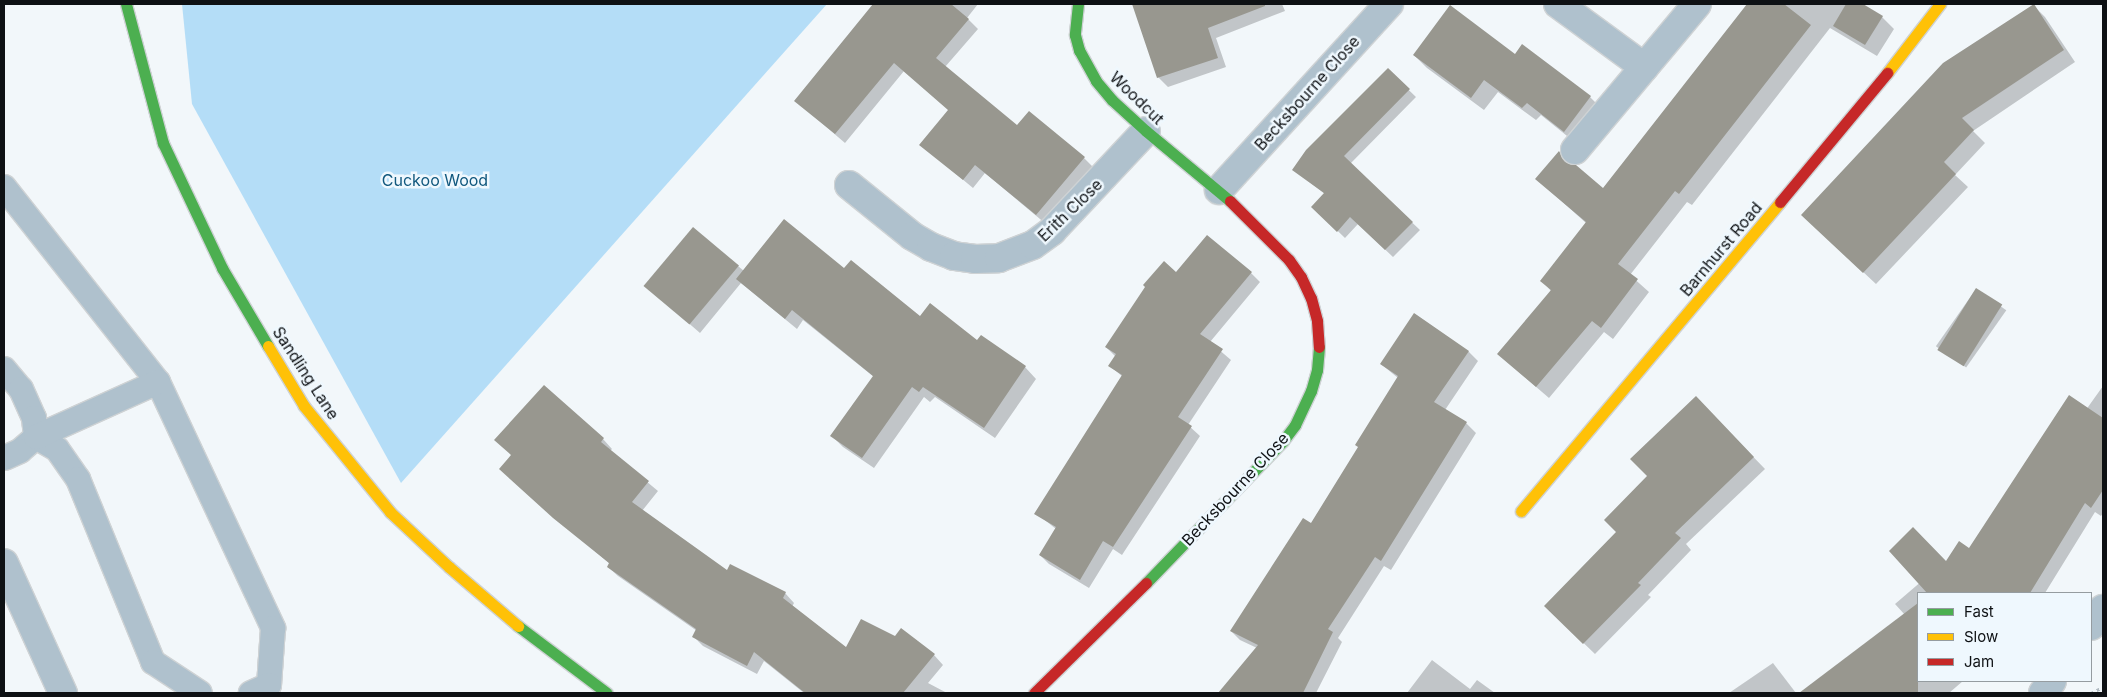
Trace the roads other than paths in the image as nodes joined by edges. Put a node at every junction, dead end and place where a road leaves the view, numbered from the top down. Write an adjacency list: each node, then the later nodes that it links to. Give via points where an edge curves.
1 (126, 4): 25 (street, Sandling Lane, via 163,143 222,268 304,406 390,512 538,642)
2 (1078, 4): 8 (street, Woodcut, via 1075,35 1085,65 1112,100)
3 (1389, 4): 12 (street, Becksbourne Close)
4 (1558, 4): 7 (street)
5 (1697, 4): 7 (street)
6 (1940, 4): 17 (street, Barnhurst Road, via 1846,124)
7 (1644, 67): 9 (street)
8 (1146, 131): 10 (street, Erith Close, via 1052,231 1033,245 999,258 974,260 931,247 912,236); 12 (street, Woodcut)
9 (1575, 150)
10 (849, 185)
11 (4, 187): 14 (lane)
12 (1219, 190): 26 (street, Becksbourne Close, via 1302,278 1317,321 1319,346 1311,391 1295,425 1283,441 1138,592)
13 (4, 369): 15 (lane, via 21,389 34,418)
14 (158, 382): 15 (lane); 24 (lane, via 274,628 269,685)
15 (36, 437): 16 (lane, via 20,451); 23 (lane, via 57,448 78,479 153,662)
16 (4, 458)
17 (1522, 511)
18 (4, 563): 22 (street)
19 (2103, 609): 20 (street)
20 (2092, 625)
21 (2051, 682): 27 (street)
22 (63, 693)
23 (200, 693)
24 (252, 693)
25 (607, 693)
26 (1034, 693)
27 (2043, 693)

